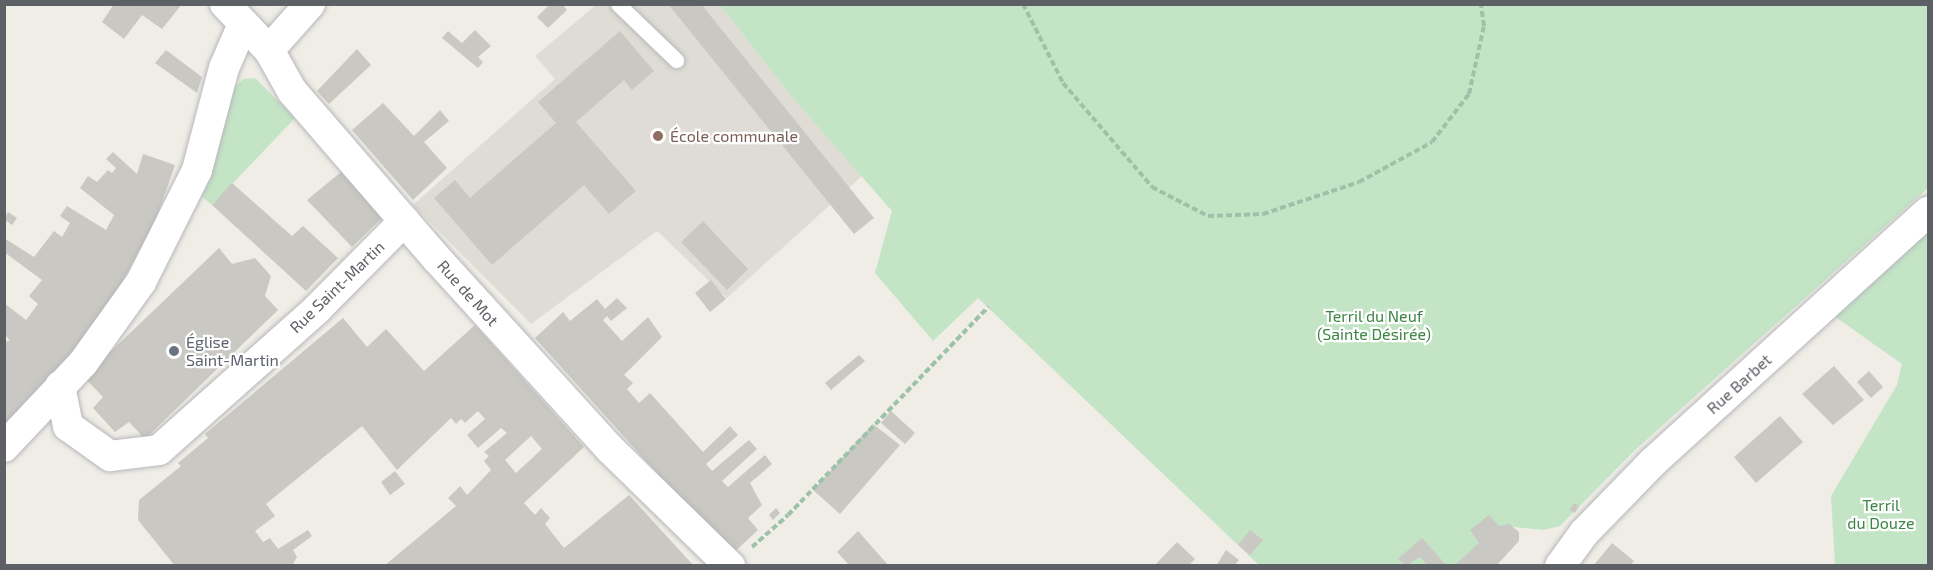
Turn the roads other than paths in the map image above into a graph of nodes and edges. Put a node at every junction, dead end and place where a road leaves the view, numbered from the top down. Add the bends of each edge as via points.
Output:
1 (310, 4) edge
2 (618, 4) edge
3 (234, 14) edge
4 (269, 50) junction
5 (676, 60) dead end
6 (1929, 212) edge
7 (404, 221) junction
8 (60, 386) junction
9 (4, 447) edge
10 (738, 558) edge
11 (1560, 566) edge

1 - 4 street
2 - 5 lane
3 - 4 street, Rue de Mot
3 - 8 street via 197,170 141,282 83,363
4 - 7 street, Rue de Mot via 292,91
6 - 11 street, Rue Barbet via 1653,462 1584,533
7 - 8 street, Rue Saint-Martin via 317,309 159,450 110,456 68,426
7 - 10 street, Rue de Mot via 610,449
8 - 9 street

